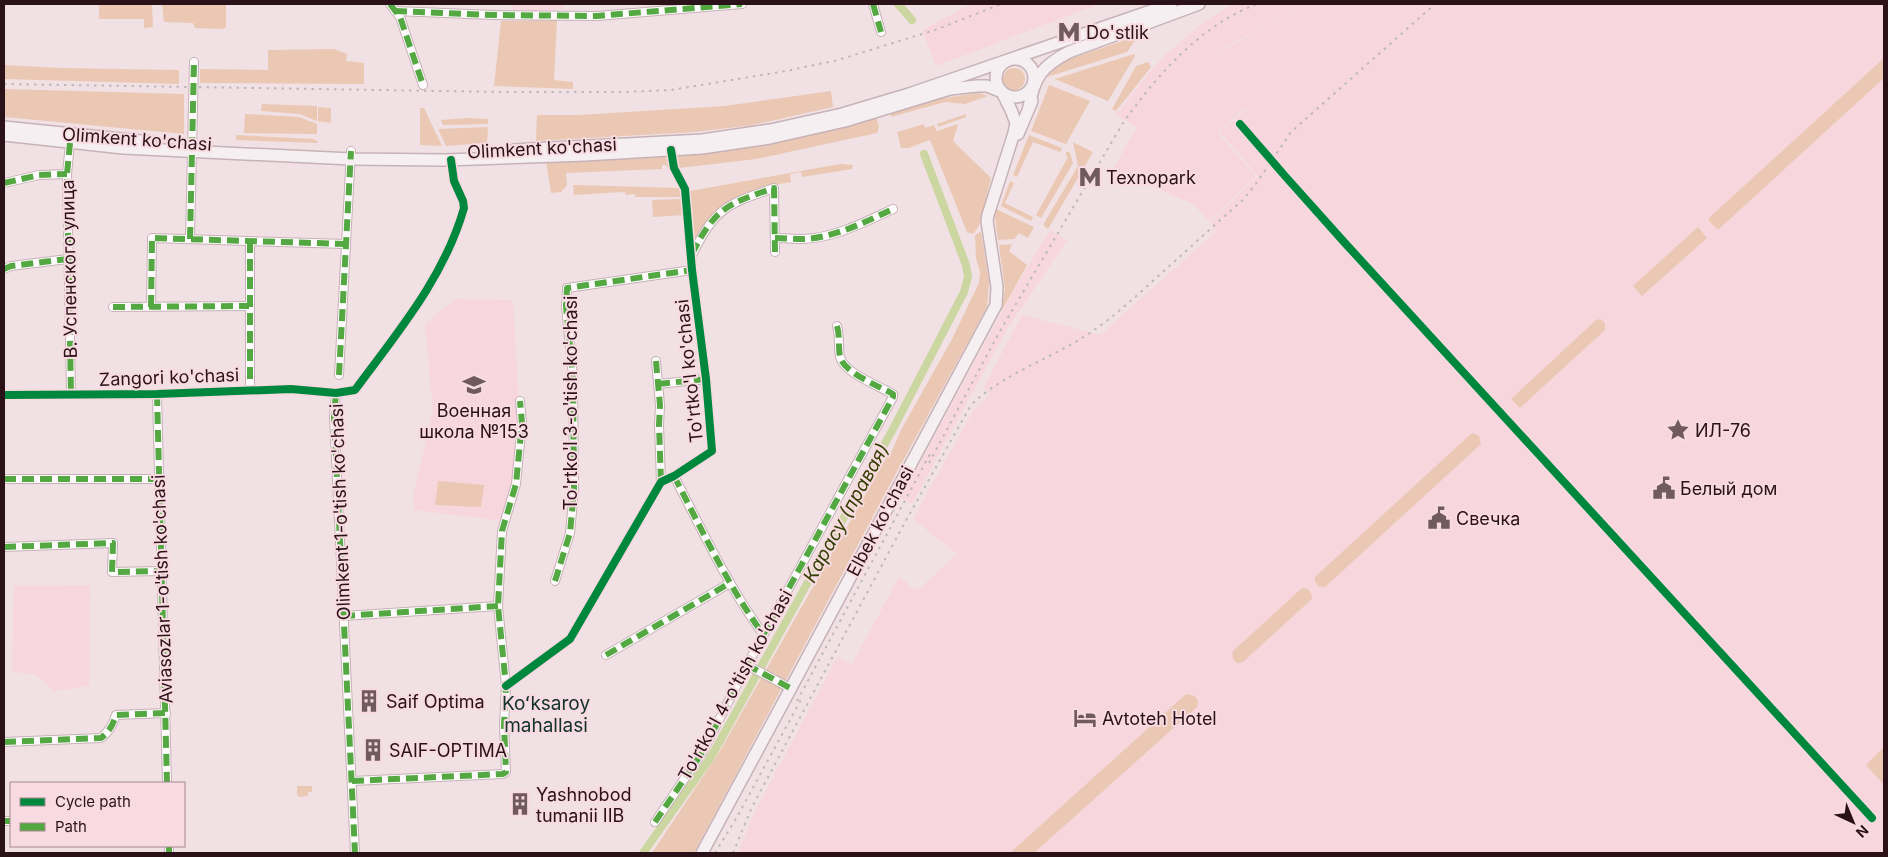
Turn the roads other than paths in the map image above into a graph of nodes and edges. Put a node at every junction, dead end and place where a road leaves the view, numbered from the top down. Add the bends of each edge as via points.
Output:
1 (390, 4) edge
2 (742, 4) edge
3 (874, 4) edge
4 (1171, 4) edge
5 (1199, 4) edge
6 (395, 11) junction
7 (881, 32) dead end
8 (1057, 58) junction
9 (1009, 60) junction
10 (194, 62) dead end
11 (423, 85) dead end
12 (1033, 86) junction
13 (1002, 92) junction
14 (1029, 107) junction
15 (1240, 124) dead end
16 (4, 127) edge
17 (4, 135) edge
18 (70, 144) junction
19 (191, 148) junction
20 (671, 150) junction
21 (351, 155) junction
22 (451, 160) junction
23 (67, 174) junction
24 (1001, 175) junction
25 (4, 183) edge
26 (893, 209) dead end
27 (190, 238) junction
28 (775, 238) junction
29 (250, 241) junction
30 (346, 244) junction
31 (776, 252) dead end
32 (691, 256) junction
33 (68, 259) junction
34 (4, 269) edge
35 (692, 270) junction
36 (249, 306) junction
37 (113, 307) dead end
38 (151, 307) junction
39 (837, 326) dead end
40 (656, 361) dead end
41 (339, 375) dead end
42 (706, 379) junction
43 (658, 384) junction
44 (250, 390) junction
45 (336, 393) junction
46 (71, 394) junction
47 (156, 394) junction
48 (4, 395) edge
49 (520, 401) dead end
50 (674, 476) junction
51 (4, 479) edge
52 (159, 479) junction
53 (661, 482) junction
54 (4, 547) edge
55 (162, 571) junction
56 (555, 581) dead end
57 (730, 583) junction
58 (498, 606) junction
59 (343, 616) junction
60 (763, 634) junction
61 (606, 655) dead end
62 (747, 665) junction
63 (506, 686) junction
64 (792, 689) junction
65 (166, 713) junction
66 (4, 742) edge
67 (352, 781) junction
68 (168, 782) edge
69 (1872, 818) dead end
70 (655, 822) dead end
71 (355, 853) edge
72 (702, 853) edge

1 - 6 street
2 - 6 street via 597,16
3 - 7 street
4 - 9 main road
5 - 8 main road, Elbek ko'chasi
6 - 11 street via 400,17
8 - 12 main road, Elbek ko'chasi via 1042,71
8 - 14 main road, Elbek ko'chasi via 1042,78
9 - 12 main road via 1023,60 1030,66
9 - 13 main road via 1000,66 996,74 996,82
9 - 21 main road, Olimkent ko'chasi via 842,114 731,137 444,154
10 - 19 street
12 - 13 main road via 1019,97 1010,97
12 - 14 main road, Elbek ko'chasi
13 - 20 main road, Olimkent ko'chasi via 987,86 961,87 808,130 732,144
13 - 24 main road, Elbek ko'chasi via 1016,126
14 - 24 main road, Elbek ko'chasi
15 - 69 street via 1344,242
16 - 19 main road, Olimkent ko'chasi
17 - 18 main road, Olimkent ko'chasi
18 - 19 main road, Olimkent ko'chasi
18 - 23 street, В. Успенского улица
19 - 21 main road, Olimkent ko'chasi
19 - 27 street
20 - 22 main road, Olimkent ko'chasi
20 - 32 street, To'rtko'l ko'chasi via 674,168 685,189
21 - 22 main road, Olimkent ko'chasi
21 - 30 street
22 - 45 street, Olimkent 1-o'tish ko'chasi via 454,182 464,208 448,254 407,320 355,390
23 - 25 street via 39,175
23 - 33 street, В. Успенского улица
24 - 64 main road, Elbek ko'chasi via 987,222 996,305
26 - 28 street via 832,234 804,239
27 - 29 street
27 - 38 street via 152,238
28 - 31 street
28 - 32 street via 774,188 725,208 704,231
29 - 30 street
29 - 36 street
30 - 41 street
32 - 35 street, To'rtko'l ko'chasi
33 - 34 street
33 - 46 street, В. Успенского улица
35 - 42 street, To'rtko'l ko'chasi
35 - 56 street, To'rtko'l 3-o'tish ko'chasi via 568,288 566,306 573,377 574,490 570,533
36 - 38 street
36 - 44 street
37 - 38 street
39 - 60 street, To'rtko'l 4-o'tish ko'chasi via 843,363 893,397
40 - 43 street
42 - 43 street
42 - 50 street, To'rtko'l ko'chasi via 712,451
43 - 53 street
44 - 45 street, Zangori ko'chasi
44 - 47 street, Zangori ko'chasi
45 - 59 street, Olimkent 1-o'tish ko'chasi via 334,416
46 - 47 street, Zangori ko'chasi
46 - 48 street, Zangori ko'chasi
47 - 52 street, Aviasozlar 1-o'tish ko'chasi
49 - 58 street via 522,423 517,475 502,531
50 - 53 street, To'rtko'l ko'chasi
50 - 57 street
51 - 52 street
52 - 55 street, Aviasozlar 1-o'tish ko'chasi
53 - 63 street via 570,639
54 - 55 street via 113,543 112,572
55 - 65 street, Aviasozlar 1-o'tish ko'chasi
57 - 60 street
57 - 61 street
58 - 59 street
58 - 63 street
59 - 67 street, Olimkent 1-o'tish ko'chasi
60 - 62 street, To'rtko'l 4-o'tish ko'chasi
62 - 64 street
62 - 70 street, To'rtko'l 4-o'tish ko'chasi via 702,753
63 - 67 street via 504,774
64 - 72 main road, Elbek ko'chasi
65 - 66 street via 116,715 108,733 101,738
65 - 68 street, Aviasozlar 1-o'tish ko'chasi
67 - 71 street, Olimkent 1-o'tish ko'chasi

